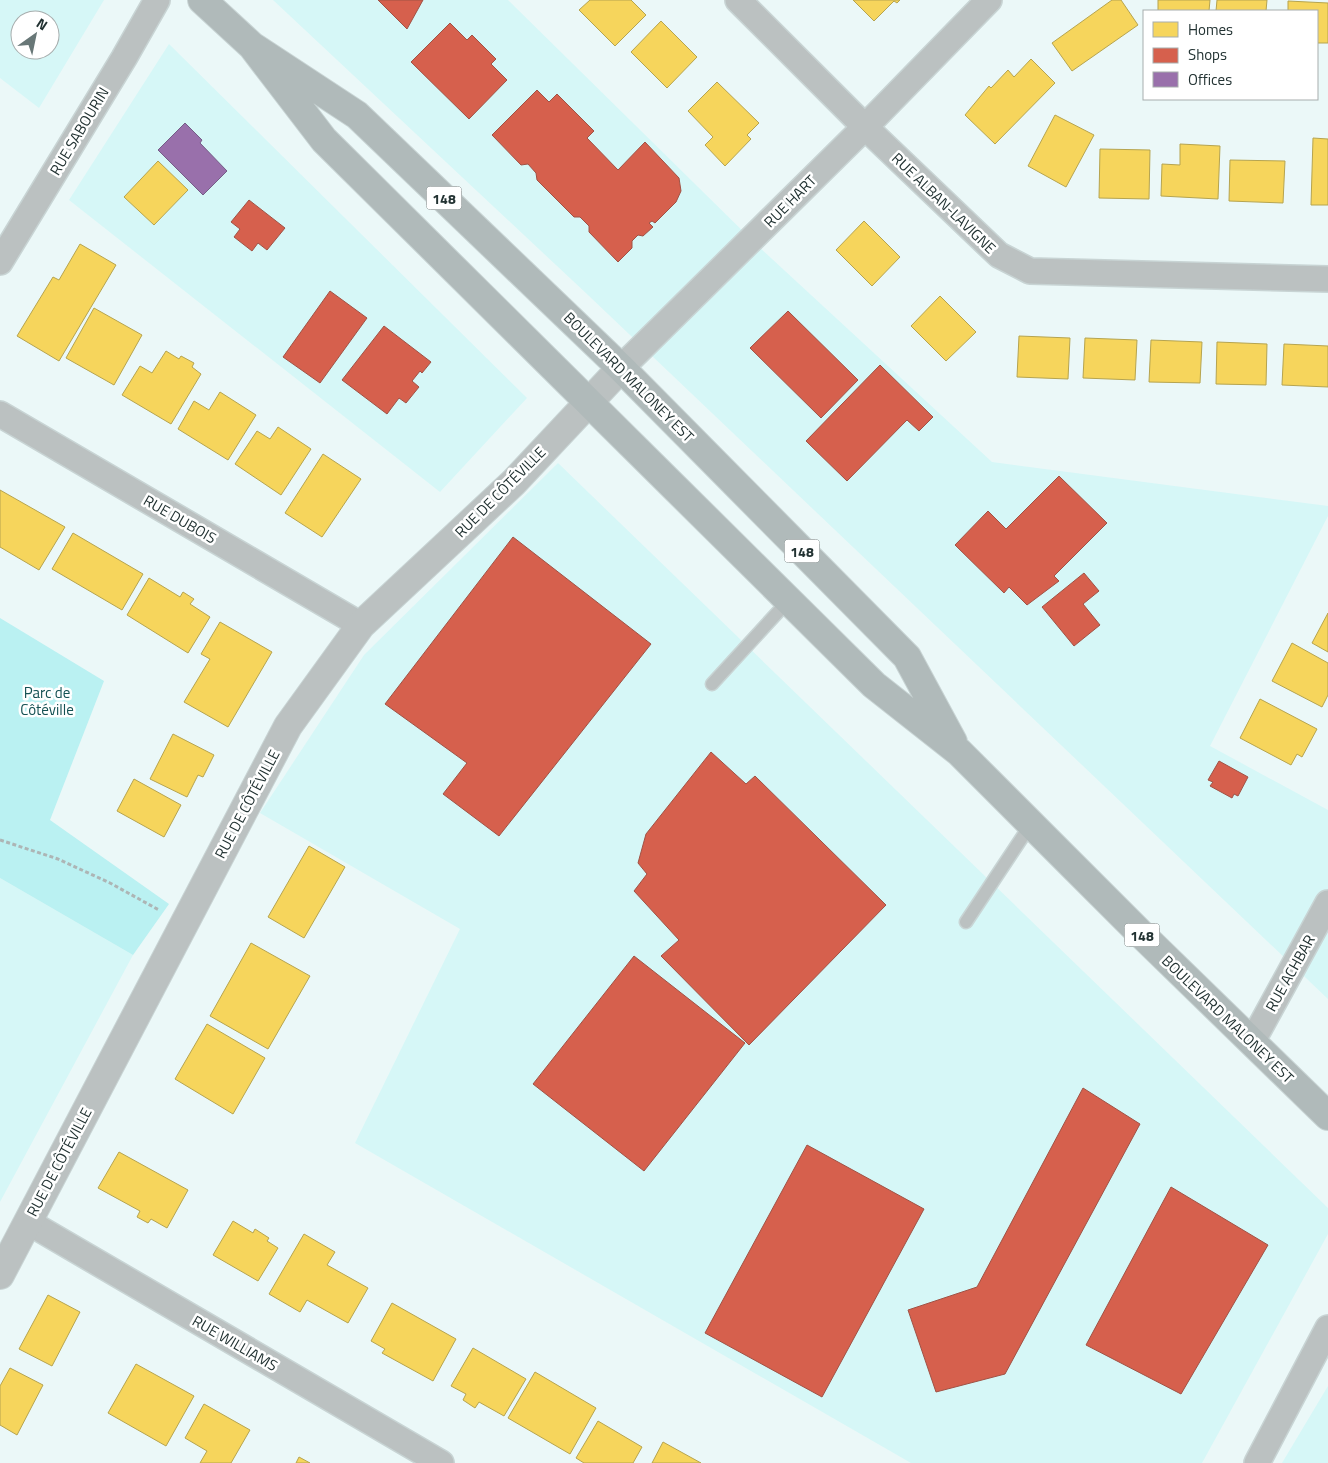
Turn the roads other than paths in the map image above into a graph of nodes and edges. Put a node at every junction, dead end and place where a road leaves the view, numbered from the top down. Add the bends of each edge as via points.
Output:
1 (156, 0) edge
2 (202, 0) edge
3 (738, 0) edge
4 (988, 0) edge
5 (252, 46) junction
6 (865, 127) junction
7 (0, 262) edge
8 (1328, 279) edge
9 (621, 368) junction
10 (589, 401) junction
11 (0, 414) edge
12 (789, 600) junction
13 (361, 625) junction
14 (712, 684) dead end
15 (959, 752) junction
16 (1031, 824) junction
17 (1328, 903) edge
18 (966, 922) dead end
19 (1252, 1042) junction
20 (1328, 1116) edge
21 (28, 1222) junction
22 (0, 1275) edge
23 (1328, 1328) edge
24 (441, 1463) edge
25 (1257, 1463) edge

1 - 7 street, RUE SABOURIN
2 - 5 main road, BOULEVARD MALONEY EST / 148
3 - 6 street, RUE ALBAN-LAVIGNE
4 - 6 street, RUE HART
5 - 9 main road, BOULEVARD MALONEY EST / 148 via 357,115
5 - 10 main road, BOULEVARD MALONEY EST / 148 via 324,140
6 - 8 street, RUE ALBAN-LAVIGNE via 999,255 1030,271
6 - 9 street, RUE HART
9 - 10 street, RUE HART
9 - 15 main road, BOULEVARD MALONEY EST / 148 via 907,657
10 - 12 main road, BOULEVARD MALONEY EST / 148
10 - 13 street, RUE DE CÔTÉVILLE via 514,482
11 - 13 street, RUE DUBOIS
12 - 14 lane
12 - 15 main road, BOULEVARD MALONEY EST / 148 via 874,684
13 - 21 street, RUE DE CÔTÉVILLE via 288,726
15 - 16 main road, BOULEVARD MALONEY EST / 148
16 - 18 lane
16 - 19 main road, BOULEVARD MALONEY EST / 148
17 - 19 street, RUE ACHBAR
19 - 20 main road, BOULEVARD MALONEY EST / 148
21 - 22 street, RUE DE CÔTÉVILLE
21 - 24 street, RUE WILLIAMS
23 - 25 street

